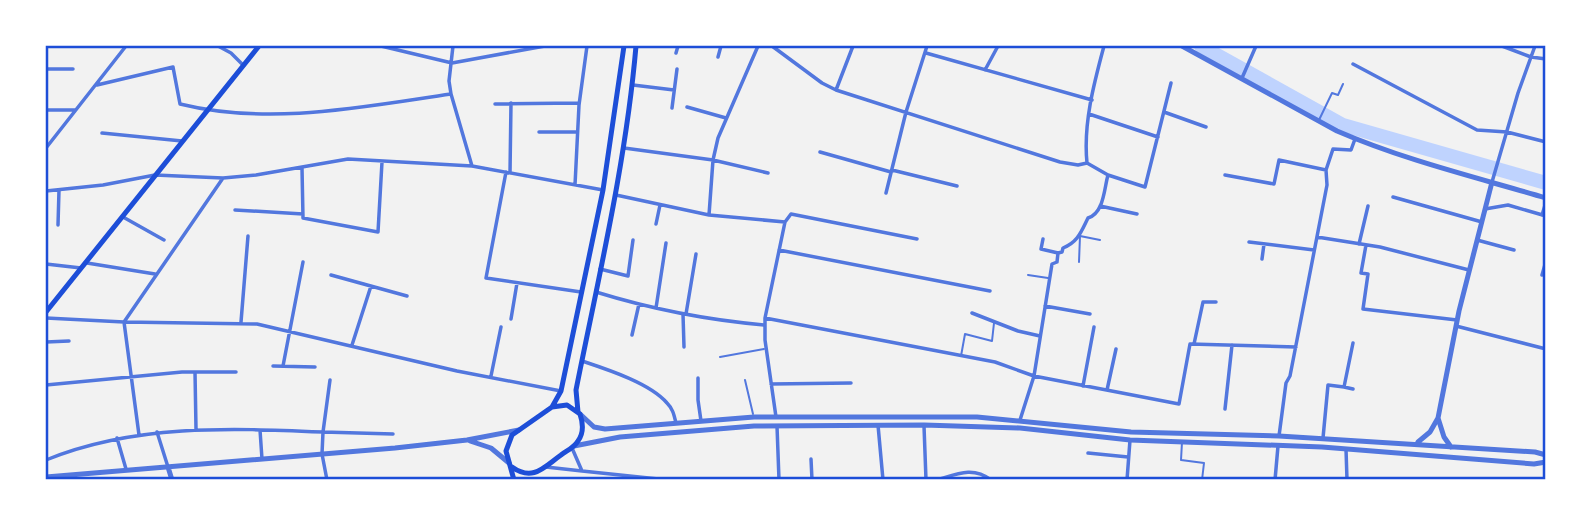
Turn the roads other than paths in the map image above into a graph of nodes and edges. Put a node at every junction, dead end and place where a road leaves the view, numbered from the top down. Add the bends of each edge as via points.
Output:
1 (126, 46) edge
2 (218, 46) edge
3 (259, 46) edge
4 (384, 46) edge
5 (453, 46) edge
6 (545, 46) edge
7 (587, 46) edge
8 (624, 46) edge
9 (630, 46) edge
10 (636, 46) edge
11 (678, 46) edge
12 (721, 46) edge
13 (758, 46) edge
14 (772, 46) edge
15 (853, 46) edge
16 (927, 46) edge
17 (998, 46) edge
18 (1104, 46) edge
19 (1182, 46) edge
20 (1256, 46) edge
21 (1502, 46) edge
22 (1535, 46) edge
23 (676, 53) dead end
24 (926, 53) junction
25 (718, 57) dead end
26 (1531, 57) junction
27 (1545, 59) edge
28 (452, 63) junction
29 (1353, 64) dead end
30 (243, 65) junction
31 (46, 69) edge
32 (74, 69) dead end
33 (677, 69) dead end
34 (985, 70) junction
35 (1242, 78) junction
36 (1171, 83) dead end
37 (97, 85) junction
38 (633, 85) junction
39 (1343, 85) dead end
40 (674, 90) junction
41 (836, 90) junction
42 (451, 94) junction
43 (1092, 100) junction
44 (511, 103) junction
45 (579, 103) junction
46 (495, 104) dead end
47 (687, 107) dead end
48 (672, 108) dead end
49 (46, 110) edge
50 (76, 110) junction
51 (207, 111) junction
52 (906, 112) junction
53 (1164, 112) junction
54 (1089, 114) junction
55 (726, 118) junction
56 (1318, 121) junction
57 (1206, 127) dead end
58 (539, 132) dead end
59 (577, 132) junction
60 (1507, 132) junction
61 (102, 133) dead end
62 (1158, 137) junction
63 (1355, 139) junction
64 (182, 141) junction
65 (1545, 142) edge
66 (46, 148) edge
67 (624, 148) junction
68 (820, 152) dead end
69 (713, 160) junction
70 (382, 161) junction
71 (1087, 163) junction
72 (472, 166) junction
73 (302, 168) junction
74 (1326, 170) junction
75 (892, 171) junction
76 (508, 173) junction
77 (768, 173) dead end
78 (155, 175) junction
79 (1108, 175) junction
80 (1225, 175) dead end
81 (223, 178) junction
82 (1492, 182) junction
83 (575, 185) junction
84 (957, 186) dead end
85 (59, 190) junction
86 (603, 190) junction
87 (46, 191) edge
88 (886, 192) dead end
89 (616, 195) junction
90 (1393, 197) dead end
91 (1545, 200) edge
92 (660, 205) junction
93 (1100, 206) junction
94 (1368, 206) dead end
95 (1485, 209) junction
96 (235, 210) dead end
97 (303, 214) junction
98 (1137, 214) dead end
99 (709, 215) junction
100 (1544, 215) edge
101 (122, 217) junction
102 (785, 222) junction
103 (1482, 222) junction
104 (656, 224) dead end
105 (58, 225) dead end
106 (248, 236) dead end
107 (1080, 236) junction
108 (1317, 237) junction
109 (917, 239) dead end
110 (1043, 239) dead end
111 (164, 240) dead end
112 (633, 240) dead end
113 (1100, 240) dead end
114 (1477, 240) junction
115 (1249, 242) dead end
116 (666, 243) dead end
117 (1264, 244) junction
118 (1359, 244) junction
119 (1366, 245) junction
120 (779, 250) junction
121 (1314, 250) junction
122 (1514, 250) dead end
123 (1058, 253) junction
124 (696, 254) dead end
125 (1262, 259) dead end
126 (1545, 261) edge
127 (303, 262) dead end
128 (1079, 262) dead end
129 (46, 264) edge
130 (83, 265) junction
131 (600, 269) junction
132 (1469, 270) junction
133 (157, 274) junction
134 (331, 275) dead end
135 (1028, 275) dead end
136 (1542, 275) dead end
137 (1050, 278) junction
138 (517, 283) junction
139 (370, 286) junction
140 (990, 291) dead end
141 (582, 292) junction
142 (596, 292) junction
143 (407, 296) dead end
144 (1216, 302) dead end
145 (639, 304) junction
146 (1045, 306) junction
147 (656, 308) junction
148 (46, 312) edge
149 (972, 313) dead end
150 (685, 314) junction
151 (1090, 314) dead end
152 (46, 318) edge
153 (765, 318) junction
154 (510, 319) dead end
155 (124, 322) junction
156 (241, 322) junction
157 (994, 322) junction
158 (1457, 323) junction
159 (765, 325) junction
160 (501, 327) dead end
161 (1094, 327) dead end
162 (289, 330) junction
163 (632, 335) dead end
164 (1040, 336) junction
165 (69, 341) dead end
166 (46, 342) edge
167 (1353, 343) dead end
168 (1194, 344) junction
169 (352, 345) junction
170 (1231, 345) junction
171 (684, 347) dead end
172 (1296, 347) junction
173 (766, 349) junction
174 (1116, 349) dead end
175 (1545, 349) edge
176 (961, 356) junction
177 (720, 357) dead end
178 (582, 361) junction
179 (273, 366) dead end
180 (283, 366) junction
181 (314, 368) dead end
182 (195, 372) junction
183 (236, 372) dead end
184 (130, 375) junction
185 (1034, 376) junction
186 (491, 377) junction
187 (698, 378) dead end
188 (330, 380) dead end
189 (745, 380) dead end
190 (851, 383) dead end
191 (771, 384) junction
192 (46, 385) edge
193 (1083, 386) junction
194 (1343, 387) junction
195 (1353, 389) dead end
196 (1107, 390) junction
197 (561, 391) junction
198 (552, 407) junction
199 (1225, 409) dead end
200 (579, 413) junction
201 (754, 417) junction
202 (776, 417) junction
203 (1438, 418) junction
204 (1020, 420) junction
205 (701, 421) junction
206 (676, 423) junction
207 (777, 425) junction
208 (878, 425) junction
209 (924, 425) junction
210 (1072, 426) junction
211 (1020, 428) junction
212 (196, 430) junction
213 (260, 430) junction
214 (519, 430) junction
215 (157, 432) junction
216 (323, 432) junction
217 (393, 434) dead end
218 (139, 435) junction
219 (1072, 435) junction
220 (1279, 436) junction
221 (117, 438) junction
222 (1323, 439) junction
223 (467, 440) junction
224 (1130, 440) junction
225 (1182, 442) junction
226 (1416, 443) junction
227 (1278, 444) junction
228 (573, 447) junction
229 (1451, 447) junction
230 (1346, 449) junction
231 (1088, 453) dead end
232 (322, 454) junction
233 (1545, 455) edge
234 (1128, 457) junction
235 (262, 459) junction
236 (811, 459) dead end
237 (46, 460) edge
238 (1545, 462) edge
239 (511, 466) junction
240 (168, 467) junction
241 (546, 468) junction
242 (127, 470) junction
243 (582, 471) junction
244 (46, 477) edge
245 (75, 477) edge
246 (636, 478) edge
247 (172, 480) edge
248 (327, 480) edge
249 (514, 480) edge
250 (540, 480) edge
251 (668, 480) edge
252 (779, 480) edge
253 (813, 480) edge
254 (883, 480) edge
255 (926, 480) edge
256 (937, 480) edge
257 (991, 480) edge
258 (1127, 480) edge
259 (1202, 480) edge
260 (1275, 480) edge
261 (1347, 480) edge

1 - 37 street
2 - 30 street
3 - 30 main road
4 - 28 street
5 - 28 street
6 - 28 street
7 - 45 street
8 - 86 main road
9 - 10 main road
10 - 38 main road
11 - 23 street
12 - 25 street
13 - 55 street
14 - 41 street
15 - 41 street
16 - 24 street
17 - 34 street
18 - 43 street
19 - 35 street
20 - 35 street
21 - 26 street
22 - 26 street
24 - 34 street
24 - 52 street
26 - 27 street
26 - 60 street
28 - 42 street
29 - 60 street via 1477,130
30 - 51 main road
31 - 32 street
33 - 40 street
34 - 43 street
35 - 56 street
36 - 53 street
37 - 50 street
37 - 51 street via 173,67 180,104
38 - 40 street
38 - 67 main road
39 - 56 lane via 1338,95 1332,93
40 - 48 street
41 - 52 street
42 - 51 street via 307,113
42 - 72 street
43 - 54 street
44 - 45 street
44 - 46 street
44 - 76 street
45 - 59 street
47 - 55 street
49 - 50 street
50 - 66 street
51 - 64 main road
52 - 71 street via 1060,162
52 - 75 street
53 - 57 street
53 - 62 street
54 - 62 street
54 - 71 street
55 - 69 street
56 - 63 street
58 - 59 street
59 - 83 street
60 - 65 street
60 - 82 street
61 - 64 street
62 - 79 street via 1145,187
63 - 74 street via 1351,150 1333,149
63 - 82 street
64 - 78 main road
67 - 69 street
67 - 89 main road
68 - 75 street
69 - 77 street
69 - 99 street
70 - 72 street
70 - 73 street via 348,159
70 - 97 street via 379,232 303,218
71 - 79 street
72 - 76 street
73 - 81 street
73 - 97 street
74 - 80 street via 1279,160 1274,184
74 - 108 street
75 - 84 street
75 - 88 street
76 - 83 street
76 - 138 street via 486,278
78 - 81 street
78 - 85 street
78 - 101 main road
79 - 93 street
81 - 133 street
82 - 91 street
82 - 95 street
83 - 86 street
85 - 87 street
85 - 105 street
86 - 141 main road
89 - 92 street
89 - 131 main road
90 - 103 street
91 - 100 street
92 - 99 street
92 - 104 street
93 - 98 street
93 - 107 street
94 - 118 street
95 - 100 street via 1508,205
95 - 103 street
96 - 97 street
99 - 102 street
101 - 111 street
101 - 130 main road
102 - 109 street via 791,214
102 - 120 street
103 - 114 street
106 - 156 street
107 - 113 lane
107 - 123 street
107 - 128 lane
108 - 118 street
108 - 121 street
110 - 123 street via 1041,249
112 - 131 street via 628,276
114 - 122 street
114 - 132 street
115 - 117 street
116 - 147 street
117 - 121 street
117 - 125 street
118 - 119 street
119 - 132 street
119 - 158 street via 1361,274 1368,274 1363,309
120 - 140 street
120 - 153 street
121 - 172 street
123 - 137 street
124 - 150 street
126 - 136 street
127 - 162 street
129 - 130 street
130 - 133 street
130 - 148 main road
131 - 142 main road
132 - 158 street
133 - 155 street
134 - 139 street
135 - 137 lane
137 - 146 street
138 - 141 street
138 - 154 street
139 - 143 street
139 - 169 street
141 - 197 main road
142 - 145 street
142 - 178 main road
144 - 168 street via 1203,302
145 - 147 street
145 - 163 street
146 - 151 street
146 - 164 street
147 - 150 street
149 - 157 street
150 - 159 street
150 - 171 street
152 - 155 street
153 - 159 street
153 - 176 street
155 - 156 street
155 - 184 street
156 - 162 street
157 - 164 street
157 - 176 lane via 992,341 965,334
158 - 175 street
158 - 203 street
159 - 173 street
160 - 186 street
161 - 193 street
162 - 169 street
162 - 180 street
164 - 185 street
165 - 166 street
167 - 194 street
168 - 170 street
168 - 196 street via 1190,344 1179,404
169 - 186 street
170 - 172 street
170 - 199 street
172 - 220 street
173 - 177 lane
173 - 191 street
174 - 196 street
176 - 185 street
178 - 200 main road via 576,390
178 - 206 street via 631,380 666,401
179 - 180 street
180 - 181 street
182 - 183 street
182 - 184 street
182 - 212 street
184 - 192 street
184 - 218 street
185 - 193 street
185 - 204 street
186 - 197 street
187 - 205 street
188 - 216 street
189 - 201 lane
190 - 191 street
191 - 202 street
193 - 196 street
194 - 195 street
194 - 222 street via 1328,385
197 - 198 main road
198 - 200 main road via 565,405
198 - 214 main road
200 - 206 street via 594,427 605,429
200 - 228 main road via 580,437
201 - 202 street
201 - 205 street
202 - 204 street
203 - 226 street
203 - 229 street
204 - 210 street
204 - 211 street
205 - 206 street
207 - 208 street
207 - 228 street via 620,437
207 - 252 street
208 - 209 street
208 - 254 street
209 - 211 street
209 - 255 street
210 - 219 street
210 - 220 street
211 - 219 street
212 - 213 street
212 - 215 street
213 - 216 street
213 - 235 street
214 - 223 street
214 - 239 main road via 507,445
215 - 218 street
215 - 240 street
216 - 217 street
216 - 232 street
218 - 221 street
219 - 224 street
220 - 222 street
221 - 237 street
221 - 242 street
222 - 226 street
223 - 232 street
223 - 239 street via 491,448
224 - 225 street
224 - 234 street
225 - 227 street
225 - 259 lane via 1181,460 1205,463
226 - 229 street
227 - 230 street
227 - 260 street
228 - 241 main road
228 - 243 street
229 - 233 street
230 - 238 street
230 - 261 street
231 - 234 street
232 - 235 street
232 - 248 street
234 - 258 street
235 - 240 street
236 - 253 street
239 - 241 main road via 527,474
239 - 249 main road
240 - 242 street
240 - 247 street
241 - 243 street
241 - 250 main road
242 - 245 street
243 - 246 street
244 - 245 street
246 - 251 street
256 - 257 street via 968,471

